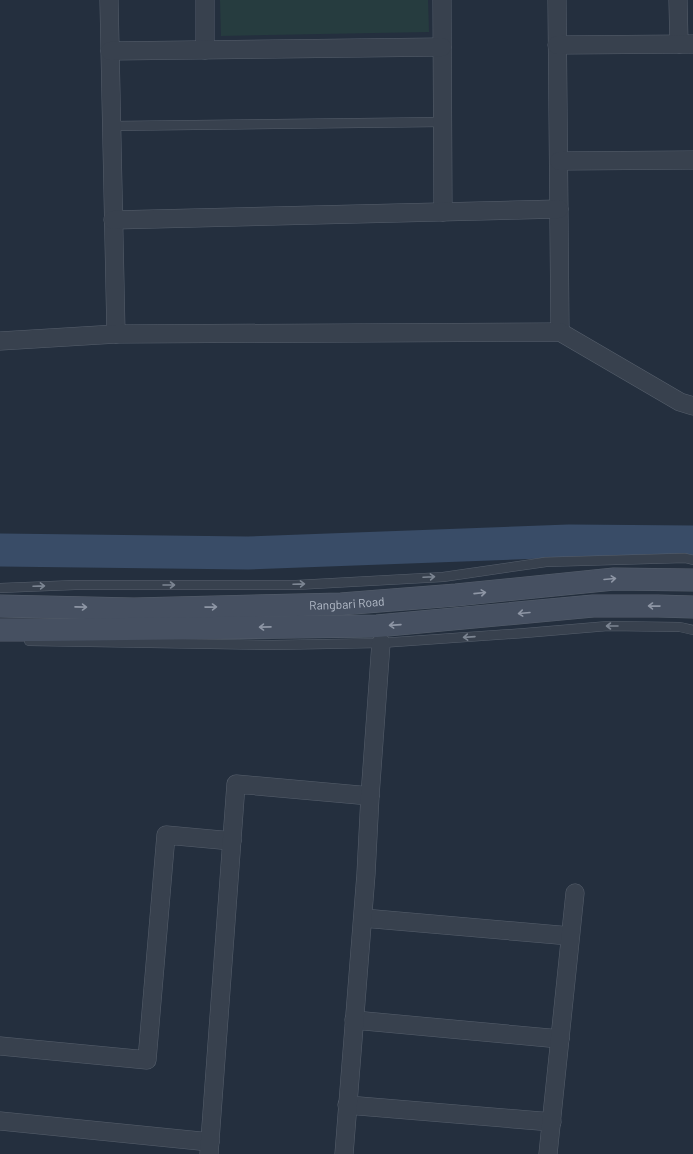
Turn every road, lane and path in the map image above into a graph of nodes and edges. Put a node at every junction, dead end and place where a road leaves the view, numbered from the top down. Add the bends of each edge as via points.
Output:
1 (109, 0) edge
2 (205, 0) edge
3 (442, 0) edge
4 (557, 0) edge
5 (678, 0) edge
6 (686, 44) edge
7 (558, 45) junction
8 (442, 47) junction
9 (206, 50) junction
10 (110, 51) junction
11 (443, 122) junction
12 (112, 126) junction
13 (693, 160) edge
14 (559, 161) junction
15 (559, 209) junction
16 (443, 212) junction
17 (113, 220) junction
18 (560, 332) junction
19 (116, 334) junction
20 (0, 341) edge
21 (693, 406) edge
22 (693, 560) edge
23 (693, 580) edge
24 (0, 588) edge
25 (0, 606) edge
26 (693, 607) edge
27 (0, 630) edge
28 (693, 630) edge
29 (23, 641) dead end
30 (381, 643) junction
31 (370, 796) junction
32 (232, 841) junction
33 (575, 893) dead end
34 (363, 918) junction
35 (570, 936) junction
36 (354, 1020) junction
37 (560, 1039) junction
38 (0, 1046) edge
39 (348, 1105) junction
40 (0, 1121) edge
41 (552, 1122) junction
42 (210, 1148) edge
43 (344, 1154) edge
44 (548, 1154) edge

1 - 10 street
2 - 9 street
3 - 8 street
4 - 7 street
5 - 6 street
6 - 7 street
7 - 14 street
8 - 9 street
8 - 11 street
9 - 10 street
10 - 12 street
11 - 12 lane
11 - 16 street
12 - 17 street
13 - 14 street
14 - 15 street
15 - 16 street
15 - 18 street
16 - 17 street
17 - 19 street
18 - 19 street
18 - 21 street via 680,402
19 - 20 street
24 -> 22 lane via 75,585 296,585 443,577 546,562 678,558
25 -> 23 street, Rangbari Road via 134,608 342,604 614,579
26 -> 27 street, Rangbari Road via 593,606 377,626
28 -> 30 lane via 680,627 608,626
29 - 30 lane via 273,645
30 - 31 street
31 - 32 street via 236,784
31 - 34 street
32 - 38 street via 166,835 147,1060
32 - 42 street
33 - 35 street
34 - 35 street
34 - 36 street
35 - 37 street
36 - 37 street
36 - 39 street
37 - 41 street
39 - 41 street
39 - 43 street
40 - 42 street
41 - 44 street

